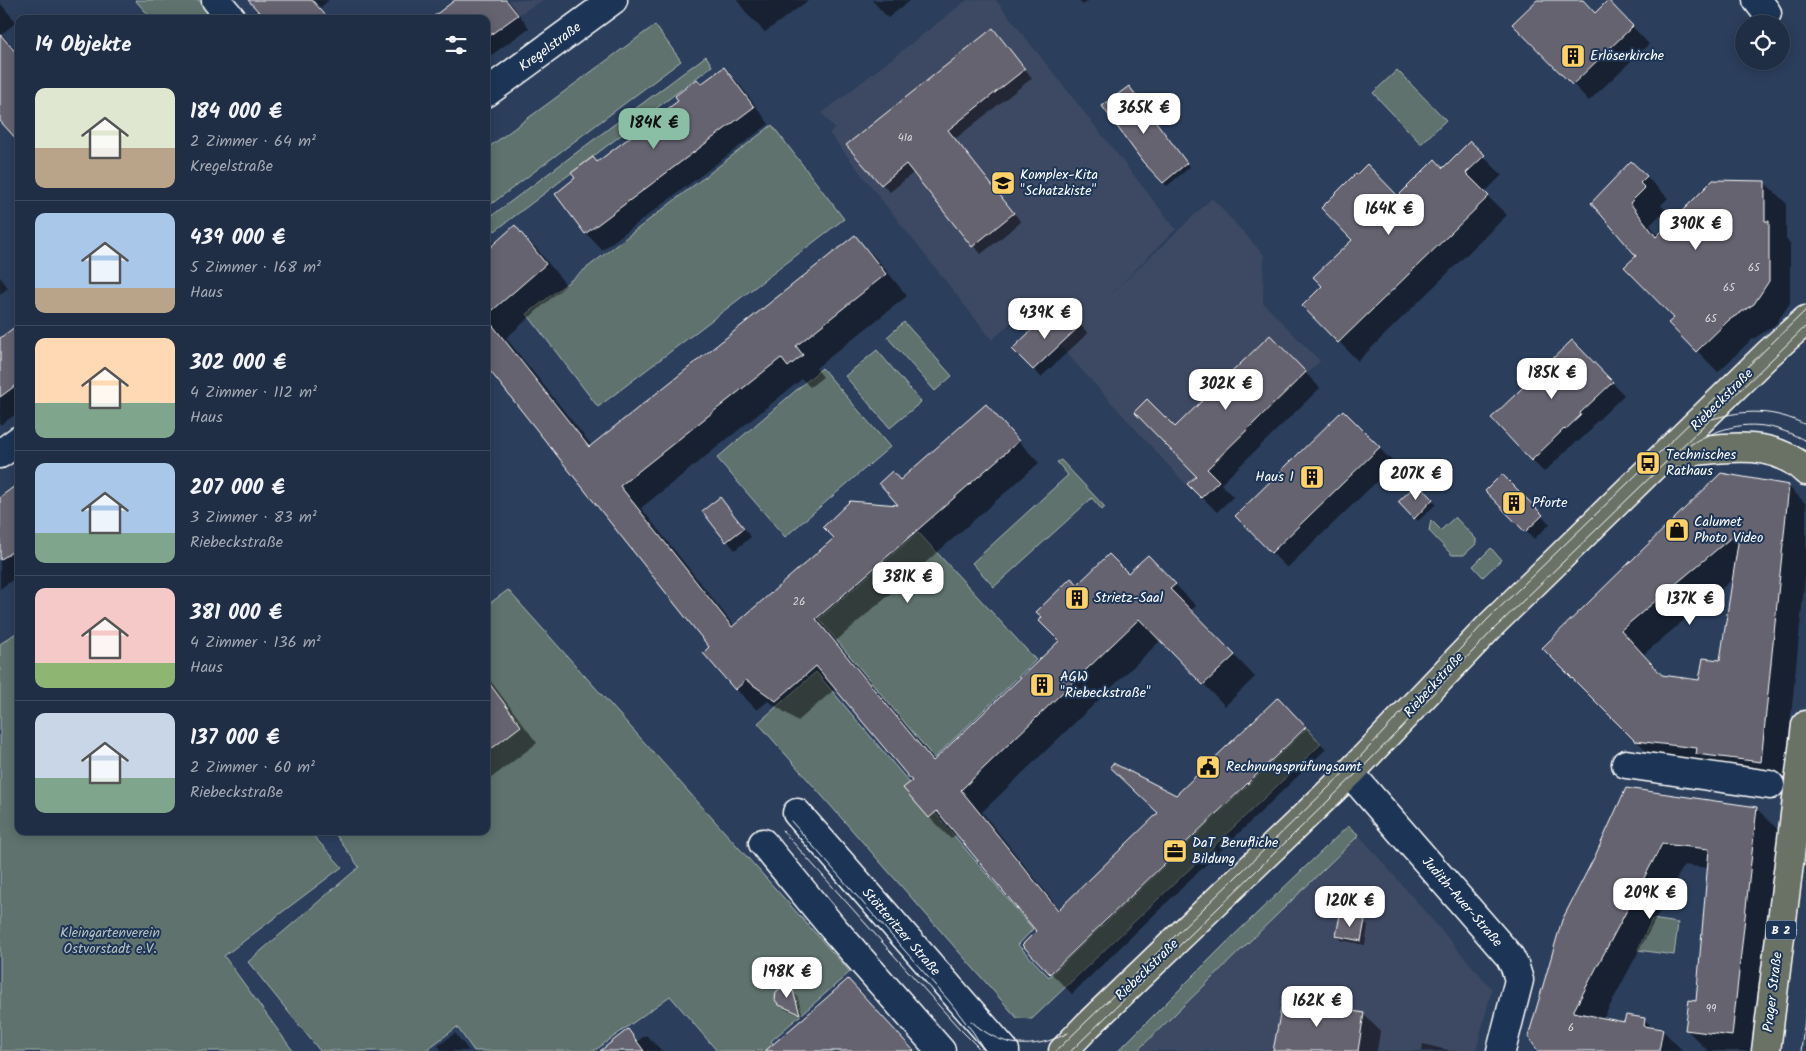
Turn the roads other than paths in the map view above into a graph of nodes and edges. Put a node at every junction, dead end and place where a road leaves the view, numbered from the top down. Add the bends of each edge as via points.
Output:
1 (216, 0) edge
2 (613, 0) edge
3 (229, 15) edge
4 (490, 90) edge
5 (1806, 320) edge
6 (15, 443) edge
7 (0, 454) edge
8 (1666, 454) junction
9 (1806, 471) edge
10 (1806, 725) edge
11 (1626, 764) dead end
12 (1350, 773) junction
13 (1770, 785) dead end
14 (797, 813) dead end
15 (763, 843) dead end
16 (941, 1051) edge
17 (1005, 1051) edge
18 (1063, 1051) edge
19 (1501, 1051) edge
20 (1766, 1051) edge

1 - 3 street
2 - 4 street, Kregelstraße
5 - 8 main road, Riebeckstraße
6 - 7 street
8 - 9 main road via 1740,446 1778,452 1798,462
8 - 12 main road, Riebeckstraße via 1492,624
10 - 20 main road, Prager Straße / B 2
11 - 13 street
12 - 18 main road, Riebeckstraße
12 - 19 street, Judith-Auer-Straße via 1510,957 1519,980
14 - 17 street, Stötteritzer Straße
15 - 16 street

